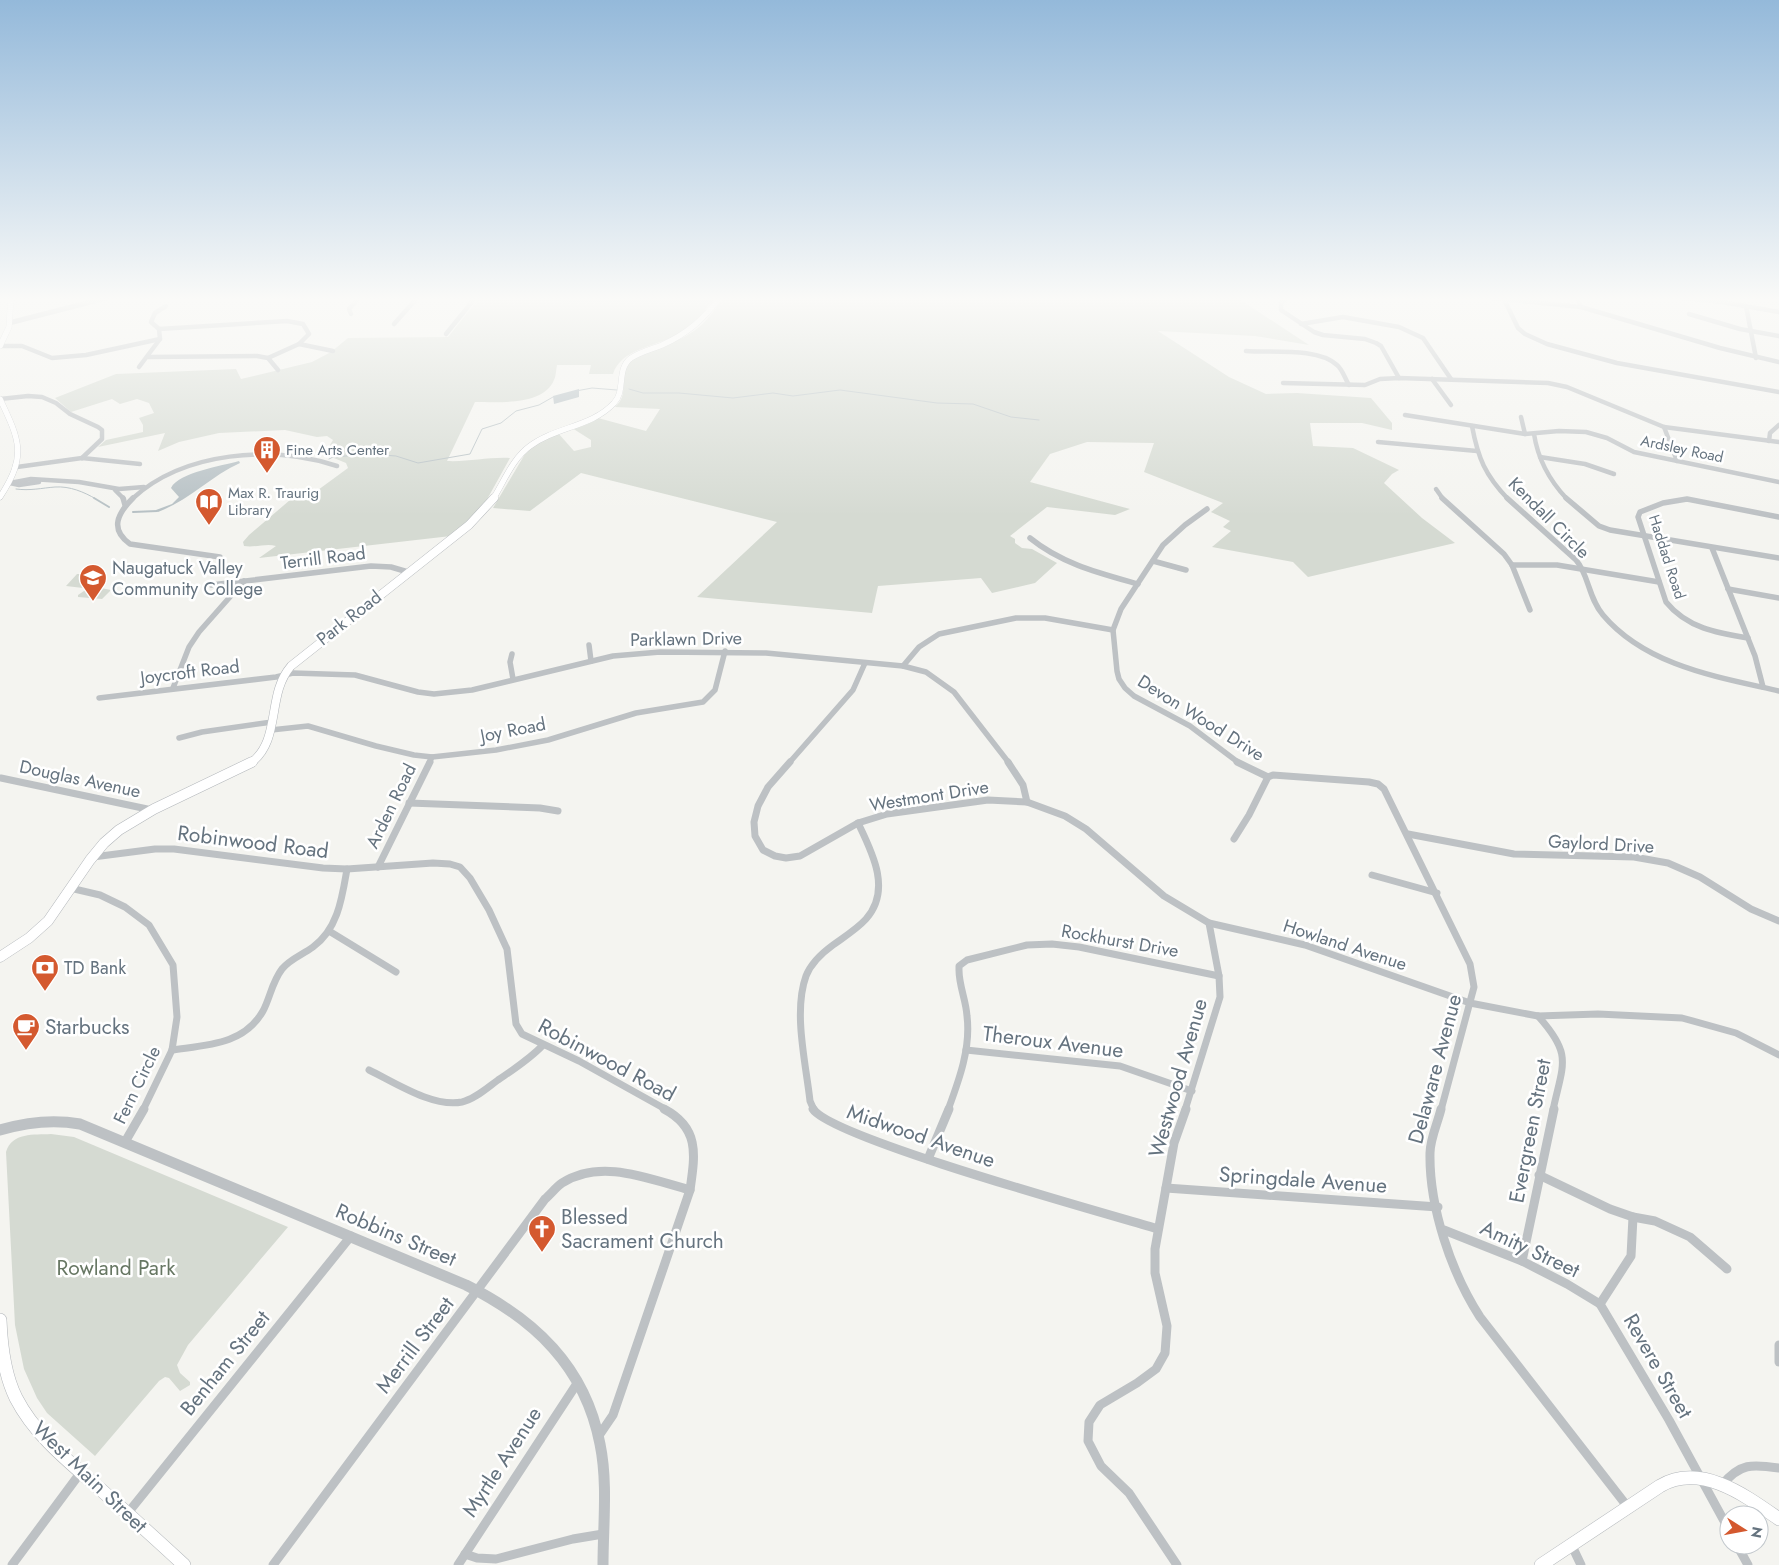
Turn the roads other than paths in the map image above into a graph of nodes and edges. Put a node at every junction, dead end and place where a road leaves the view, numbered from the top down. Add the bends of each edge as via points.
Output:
1 (623, 370) edge
2 (1340, 370) edge
3 (1395, 370) edge
4 (1445, 370) edge
5 (1656, 370) edge
6 (1399, 378) junction
7 (1432, 379) junction
8 (1451, 379) junction
9 (1283, 383) dead end
10 (1349, 385) junction
11 (1779, 392) edge
12 (0, 399) edge
13 (1451, 404) dead end
14 (1405, 415) dead end
15 (1521, 417) dead end
16 (1779, 425) edge
17 (1472, 426) junction
18 (1664, 427) junction
19 (1525, 434) junction
20 (1534, 434) junction
21 (1769, 441) junction
22 (1378, 442) dead end
23 (1779, 442) edge
24 (1477, 451) junction
25 (1540, 457) junction
26 (82, 458) junction
27 (1677, 461) junction
28 (140, 464) dead end
29 (337, 466) dead end
30 (17, 467) junction
31 (1614, 474) dead end
32 (1779, 482) edge
33 (10, 483) junction
34 (150, 485) junction
35 (1436, 488) dead end
36 (115, 490) junction
37 (0, 497) edge
38 (125, 505) junction
39 (1207, 509) dead end
40 (1779, 517) edge
41 (1644, 537) junction
42 (1030, 538) dead end
43 (1712, 548) junction
44 (220, 557) dead end
45 (1779, 558) edge
46 (1153, 561) junction
47 (1512, 565) junction
48 (1582, 569) junction
49 (1186, 570) dead end
50 (408, 572) junction
51 (244, 581) junction
52 (1659, 582) junction
53 (1138, 584) junction
54 (211, 585) dead end
55 (1728, 590) junction
56 (1779, 598) edge
57 (1530, 610) dead end
58 (1113, 630) junction
59 (1748, 638) junction
60 (589, 645) dead end
61 (725, 651) junction
62 (512, 654) dead end
63 (591, 661) junction
64 (865, 663) junction
65 (903, 666) junction
66 (284, 675) junction
67 (513, 679) junction
68 (1763, 687) junction
69 (173, 688) junction
70 (1779, 690) edge
71 (100, 698) dead end
72 (272, 726) junction
73 (179, 738) dead end
74 (432, 757) junction
75 (1268, 777) junction
76 (1, 778) dead end
77 (1026, 802) junction
78 (409, 803) junction
79 (153, 810) junction
80 (558, 811) dead end
81 (858, 823) junction
82 (1408, 834) junction
83 (1234, 839) dead end
84 (91, 857) junction
85 (378, 867) junction
86 (347, 869) junction
87 (1372, 875) dead end
88 (70, 888) junction
89 (1437, 893) junction
90 (1779, 922) edge
91 (1209, 924) junction
92 (329, 931) junction
93 (0, 957) edge
94 (396, 972) dead end
95 (1219, 976) junction
96 (1470, 1003) junction
97 (1538, 1016) junction
98 (543, 1045) junction
99 (172, 1050) junction
100 (966, 1050) junction
101 (1779, 1055) edge
102 (369, 1070) dead end
103 (1192, 1091) junction
104 (0, 1130) edge
105 (125, 1142) junction
106 (928, 1159) junction
107 (1539, 1175) junction
108 (1166, 1188) junction
109 (690, 1190) junction
110 (1438, 1207) junction
111 (1633, 1217) junction
112 (1158, 1229) junction
113 (1444, 1230) junction
114 (351, 1236) junction
115 (1522, 1261) junction
116 (1727, 1269) dead end
117 (478, 1290) junction
118 (1600, 1304) junction
119 (0, 1329) edge
120 (1779, 1345) edge
121 (1779, 1362) edge
122 (579, 1381) junction
123 (598, 1437) junction
124 (1779, 1468) edge
125 (81, 1472) junction
126 (1701, 1479) junction
127 (1722, 1485) junction
128 (1627, 1506) junction
129 (1719, 1512) edge
130 (127, 1514) junction
131 (1779, 1519) edge
132 (603, 1534) junction
133 (1572, 1546) junction
134 (465, 1554) junction
135 (601, 1563) edge
136 (12, 1565) edge
137 (184, 1565) edge
138 (273, 1565) edge
139 (458, 1565) edge
140 (1177, 1565) edge
141 (1541, 1565) edge
142 (1581, 1565) edge

1 - 50 main road, Park Road via 622,392 608,410 545,436 526,449 482,513
2 - 10 street
3 - 6 street
4 - 8 street
5 - 11 street
6 - 7 street
6 - 10 street
7 - 8 street
7 - 13 street
8 - 18 street via 1559,385
9 - 10 street
12 - 26 street via 43,397 96,425 102,430 102,439
12 - 30 main road via 18,439
14 - 17 street, Ardsley Road
15 - 19 street
16 - 21 street via 1770,433
17 - 19 street, Ardsley Road
17 - 24 street, Kendall Circle
18 - 21 street
18 - 27 street
19 - 20 street, Ardsley Road
20 - 25 street
20 - 27 street, Ardsley Road via 1586,432 1607,438 1634,452
21 - 23 street
22 - 24 street
24 - 48 street, Kendall Circle via 1485,472 1497,486
25 - 31 street via 1585,464
25 - 41 street via 1549,480 1599,526
26 - 28 street
26 - 30 street
27 - 32 street, Ardsley Road
29 - 34 street via 322,461 238,456 191,466
30 - 33 main road
33 - 36 street via 79,482
33 - 37 main road
34 - 36 street
34 - 38 street
35 - 47 street via 1439,496
36 - 38 street
38 - 44 street via 116,527 119,536 130,544
39 - 46 street, Devon Wood Drive via 1173,535
40 - 41 street, Haddad Road via 1700,500 1680,499 1640,512 1638,517
41 - 43 street
41 - 52 street, Haddad Road
42 - 53 street via 1042,549 1067,562
43 - 45 street
43 - 55 street
46 - 49 street
46 - 53 street, Devon Wood Drive
47 - 48 street via 1557,565
47 - 57 street
48 - 52 street
48 - 68 street, Kendall Circle via 1589,593 1599,610 1636,644 1701,672
50 - 51 street, Terrill Road via 371,566
50 - 66 main road, Park Road via 307,650
51 - 54 street, Terrill Road
51 - 69 street via 194,639
52 - 59 street, Haddad Road via 1666,602 1680,617 1697,626
53 - 58 street, Devon Wood Drive via 1121,609
55 - 56 street
55 - 59 street
58 - 65 street via 1045,618 1016,618 939,634 919,648
58 - 75 street, Devon Wood Drive via 1116,671 1125,688 1190,726 1239,763
59 - 68 street
60 - 63 street
61 - 63 street, Parklawn Drive via 636,653
61 - 64 street, Parklawn Drive
61 - 74 street, Joy Road via 715,690 703,702 636,713 524,745
62 - 67 street
63 - 67 street, Parklawn Drive
64 - 65 street, Parklawn Drive
64 - 81 street, Westmont Drive via 854,690 768,787 754,822 755,836 763,850 786,858 800,856
65 - 77 street, Parklawn Drive via 926,672 954,692 1017,773
66 - 67 street, Parklawn Drive via 355,675 434,694 472,690
66 - 69 street, Joycroft Road
66 - 72 main road, Park Road via 277,692
68 - 70 street, Kendall Circle
69 - 71 street, Joycroft Road
72 - 73 street via 202,732
72 - 74 street, Joy Road via 314,727 414,756
72 - 79 main road, Park Road via 267,748 253,762
74 - 78 street, Arden Road
75 - 82 street, Delaware Avenue via 1378,784 1384,789
75 - 83 street
76 - 79 street, Douglas Avenue
77 - 81 street, Westmont Drive via 988,800 962,803 887,814
77 - 91 street, Westmont Drive via 1065,816 1086,829 1164,896
78 - 80 street
78 - 85 street, Arden Road
79 - 84 main road, Park Road via 115,834
81 - 106 street, Midwood Avenue via 880,877 879,893 867,918 818,957 806,974 801,990 810,1101 814,1111 825,1120
82 - 89 street, Delaware Avenue
82 - 90 street, Gaylord Drive via 1514,854 1634,858 1668,863 1700,877 1751,909
84 - 86 street, Robinwood Road via 174,849 305,867
84 - 88 main road, Park Road
85 - 86 street, Robinwood Road
85 - 98 street, Robinwood Road via 433,863 460,867 489,910 507,950 516,1024 522,1034
86 - 92 street via 336,919
87 - 89 street
88 - 93 main road, Park Road via 42,926
88 - 99 street, Fern Circle via 100,895 125,907 149,925 173,965 177,1017
89 - 96 street, Delaware Avenue via 1470,964 1474,987
91 - 95 street, Westwood Avenue
91 - 96 street, Howland Avenue via 1305,945
92 - 94 street
92 - 99 street via 279,972 264,1010 255,1024 241,1036 226,1042
95 - 100 street, Rockhurst Drive via 1079,946 1052,944 1027,945 967,960 959,966 957,975 964,994 968,1025
95 - 103 street, Westwood Avenue via 1220,997
96 - 97 street, Howland Avenue
96 - 110 street, Delaware Avenue via 1430,1151
97 - 101 street, Howland Avenue via 1598,1014 1682,1018 1736,1033
97 - 107 street, Evergreen Street via 1564,1050
98 - 102 street via 527,1060 461,1102 431,1099
98 - 109 street, Robinwood Road via 579,1061 676,1115 689,1130 693,1144
99 - 105 street, Fern Circle via 153,1093
100 - 103 street, Theroux Avenue via 1120,1066
100 - 106 street via 953,1096
103 - 108 street, Westwood Avenue via 1174,1143
104 - 105 street, Robbins Street via 37,1122 67,1122
105 - 114 street, Robbins Street
106 - 112 street, Midwood Avenue
107 - 111 street
107 - 115 street, Evergreen Street
108 - 110 street, Springdale Avenue
108 - 112 street, Westwood Avenue
109 - 117 street, Merrill Street via 628,1173 600,1170 580,1173 562,1183 545,1199
109 - 123 street, Robinwood Road via 613,1415
110 - 113 street, Delaware Avenue
111 - 116 street via 1655,1221 1690,1237
111 - 118 street, Revere Street via 1631,1256
112 - 140 street, Westwood Avenue via 1155,1273 1167,1326 1165,1353 1156,1369 1100,1405 1089,1422 1088,1441 1101,1466 1128,1494
113 - 115 street, Amity Street
113 - 128 street, Delaware Avenue via 1464,1292 1480,1318
114 - 117 street, Robbins Street
114 - 130 street, Benham Street
115 - 118 street, Amity Street
117 - 122 street, Robbins Street via 528,1323
117 - 138 street, Merrill Street
118 - 126 street, Revere Street
119 - 125 main road, West Main Street via 12,1390 22,1409 43,1438
120 - 121 street
122 - 123 street, Robbins Street
122 - 134 street, Myrtle Avenue
123 - 132 street, Robbins Street via 602,1464
124 - 127 street via 1748,1465 1736,1470
125 - 130 main road, West Main Street
125 - 136 street
126 - 127 main road
126 - 128 main road via 1669,1481
126 - 129 street, Revere Street
127 - 131 main road
128 - 133 main road
130 - 137 main road, West Main Street
132 - 134 street via 496,1559
132 - 135 street, Robbins Street
133 - 141 main road
133 - 142 street
134 - 139 street, Myrtle Avenue

